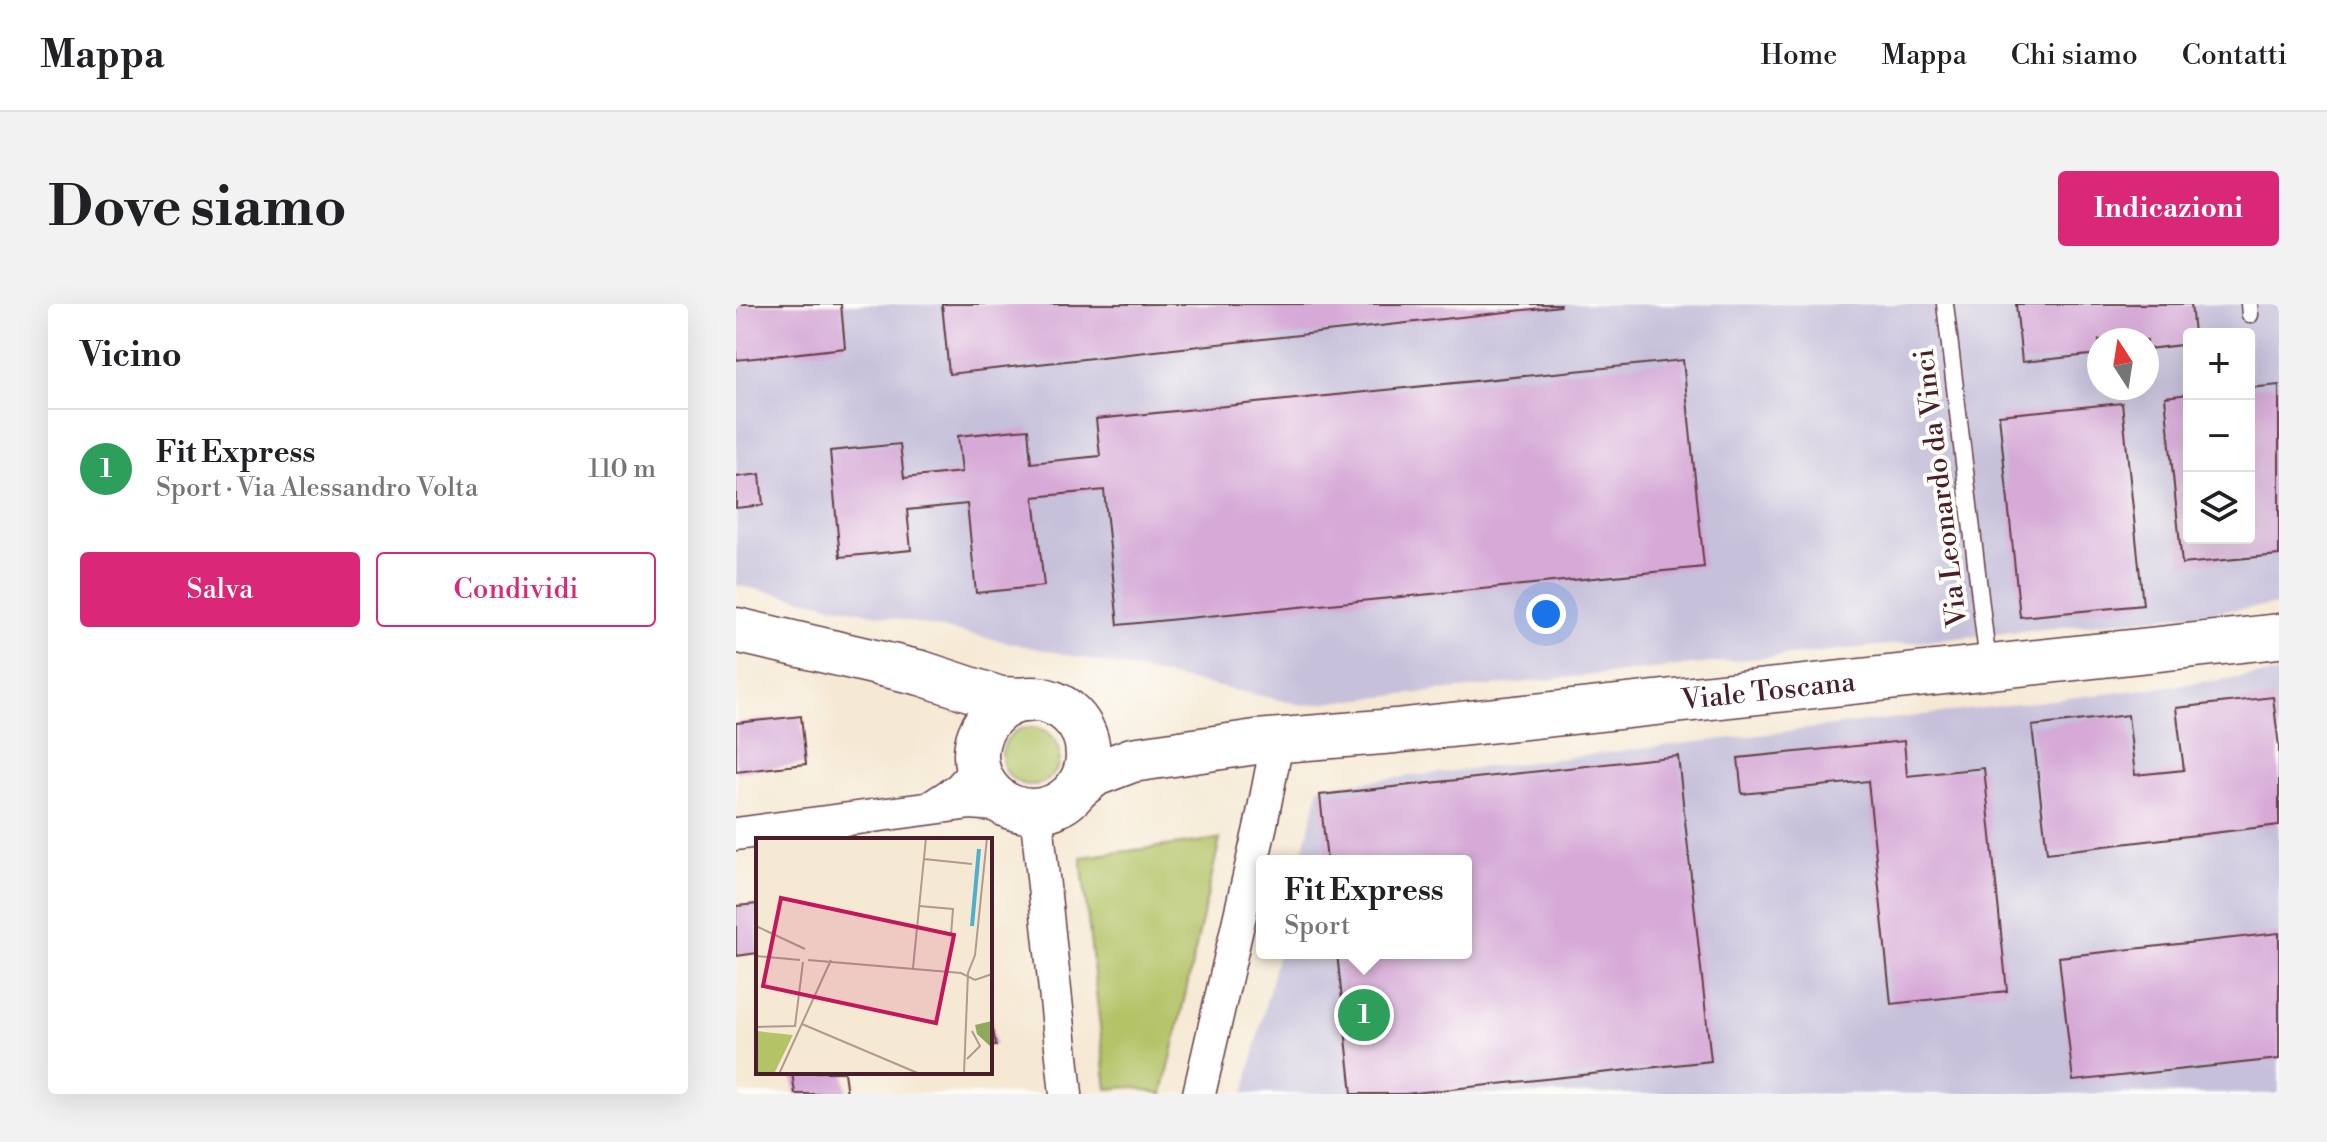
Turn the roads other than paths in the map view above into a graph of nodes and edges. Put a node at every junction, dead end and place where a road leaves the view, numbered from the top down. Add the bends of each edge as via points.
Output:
1 (1945, 304) edge
2 (736, 630) edge
3 (2279, 636) edge
4 (1988, 666) junction
5 (939, 679) junction
6 (1027, 700) junction
7 (1072, 717) junction
8 (1264, 742) junction
9 (977, 761) junction
10 (1076, 789) junction
11 (1022, 808) junction
12 (926, 809) junction
13 (736, 834) edge
14 (1066, 1094) edge
15 (1199, 1094) edge

1 - 4 lane, Via Leonardo da Vinci
2 - 5 street
3 - 4 street, Viale Toscana
4 - 8 street, Viale Toscana
5 - 6 street via 1000,699
5 - 9 street via 968,721
6 - 7 street via 1050,702
6 - 9 street via 993,715 980,734
7 - 8 street, Viale Toscana via 1112,735 1213,735
7 - 10 street via 1088,753
8 - 10 street, Viale Toscana via 1121,762
8 - 15 street via 1274,758
9 - 11 street via 991,794
9 - 12 street via 951,795
10 - 11 street via 1056,805
11 - 12 street via 971,803
11 - 14 street
12 - 13 street

